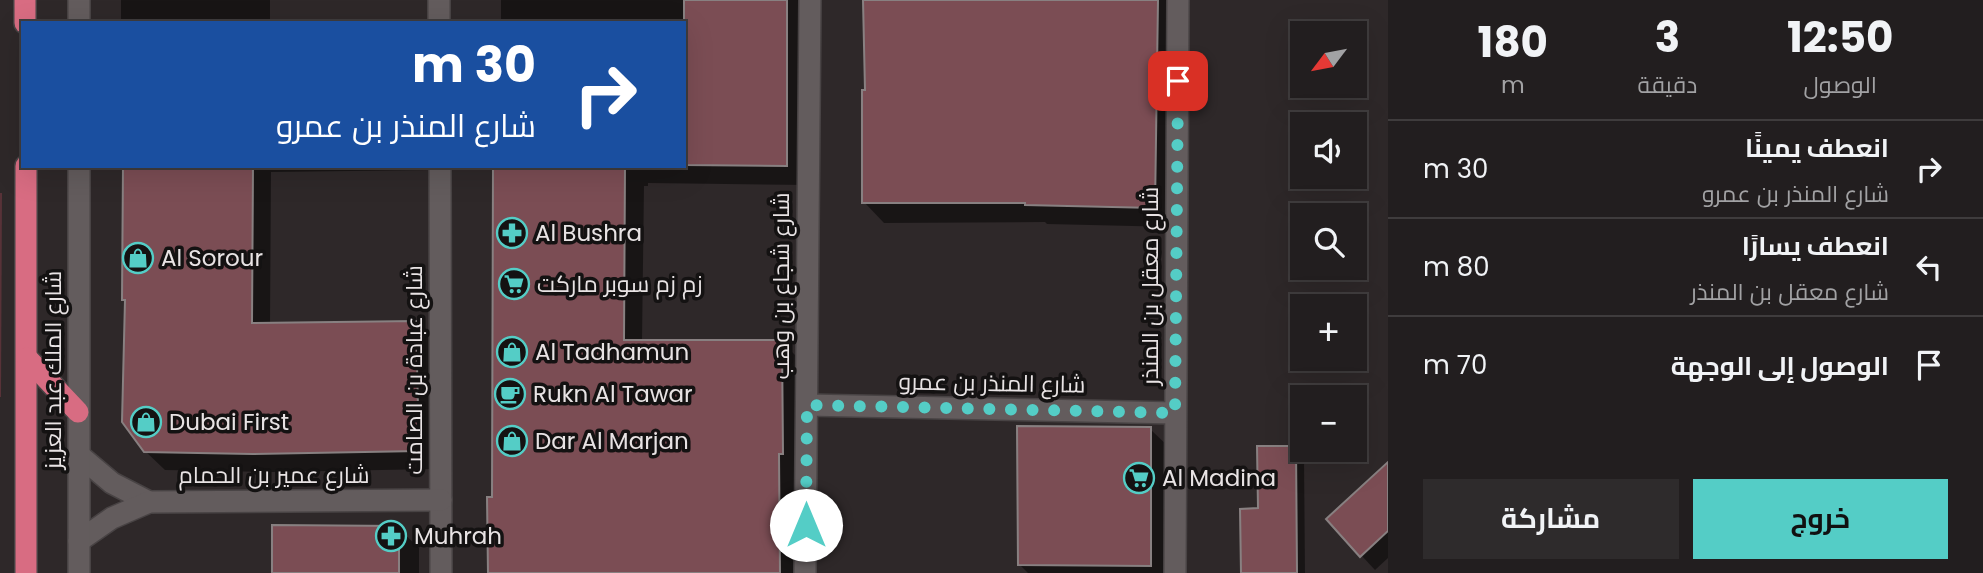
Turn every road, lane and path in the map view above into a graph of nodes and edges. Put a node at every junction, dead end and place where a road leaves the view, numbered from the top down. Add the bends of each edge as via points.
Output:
1 (25, 0) edge
2 (79, 0) edge
3 (439, 0) edge
4 (810, 0) edge
5 (1178, 0) edge
6 (25, 21) edge
7 (79, 21) edge
8 (439, 21) edge
9 (26, 168) edge
10 (79, 168) edge
11 (440, 168) edge
12 (27, 358) junction
13 (807, 405) junction
14 (78, 412) junction
15 (1175, 413) junction
16 (80, 456) junction
17 (441, 500) junction
18 (149, 502) junction
19 (79, 541) junction
20 (26, 573) edge
21 (79, 573) edge
22 (441, 573) edge
23 (806, 573) edge
24 (1175, 573) edge

1 - 6 highway
2 - 7 street
3 - 8 street
4 - 13 street, شارع شجاع بن وهب
5 - 15 street, شارع معقل بن المنذر
9 - 12 highway, شارع الملك عبد العزيز
10 - 14 street, شارع الملك عبد العزيز
11 - 17 street, شارع عبادة بن الصامت
12 - 14 highway
12 - 20 highway, شارع الملك عبد العزيز
13 - 15 street, شارع المنذر بن عمرو
13 - 23 street, شارع شجاع بن وهب
14 - 16 street, شارع الملك عبد العزيز
15 - 24 street, شارع معقل بن المنذر
16 - 18 street, شارع عمير بن الحمام via 112,483
16 - 19 street, شارع الملك عبد العزيز
17 - 18 street, شارع عمير بن الحمام
17 - 22 street, شارع عبادة بن الصامت
18 - 19 street, شارع عمير بن الحمام via 112,518
19 - 21 street, شارع الملك عبد العزيز

